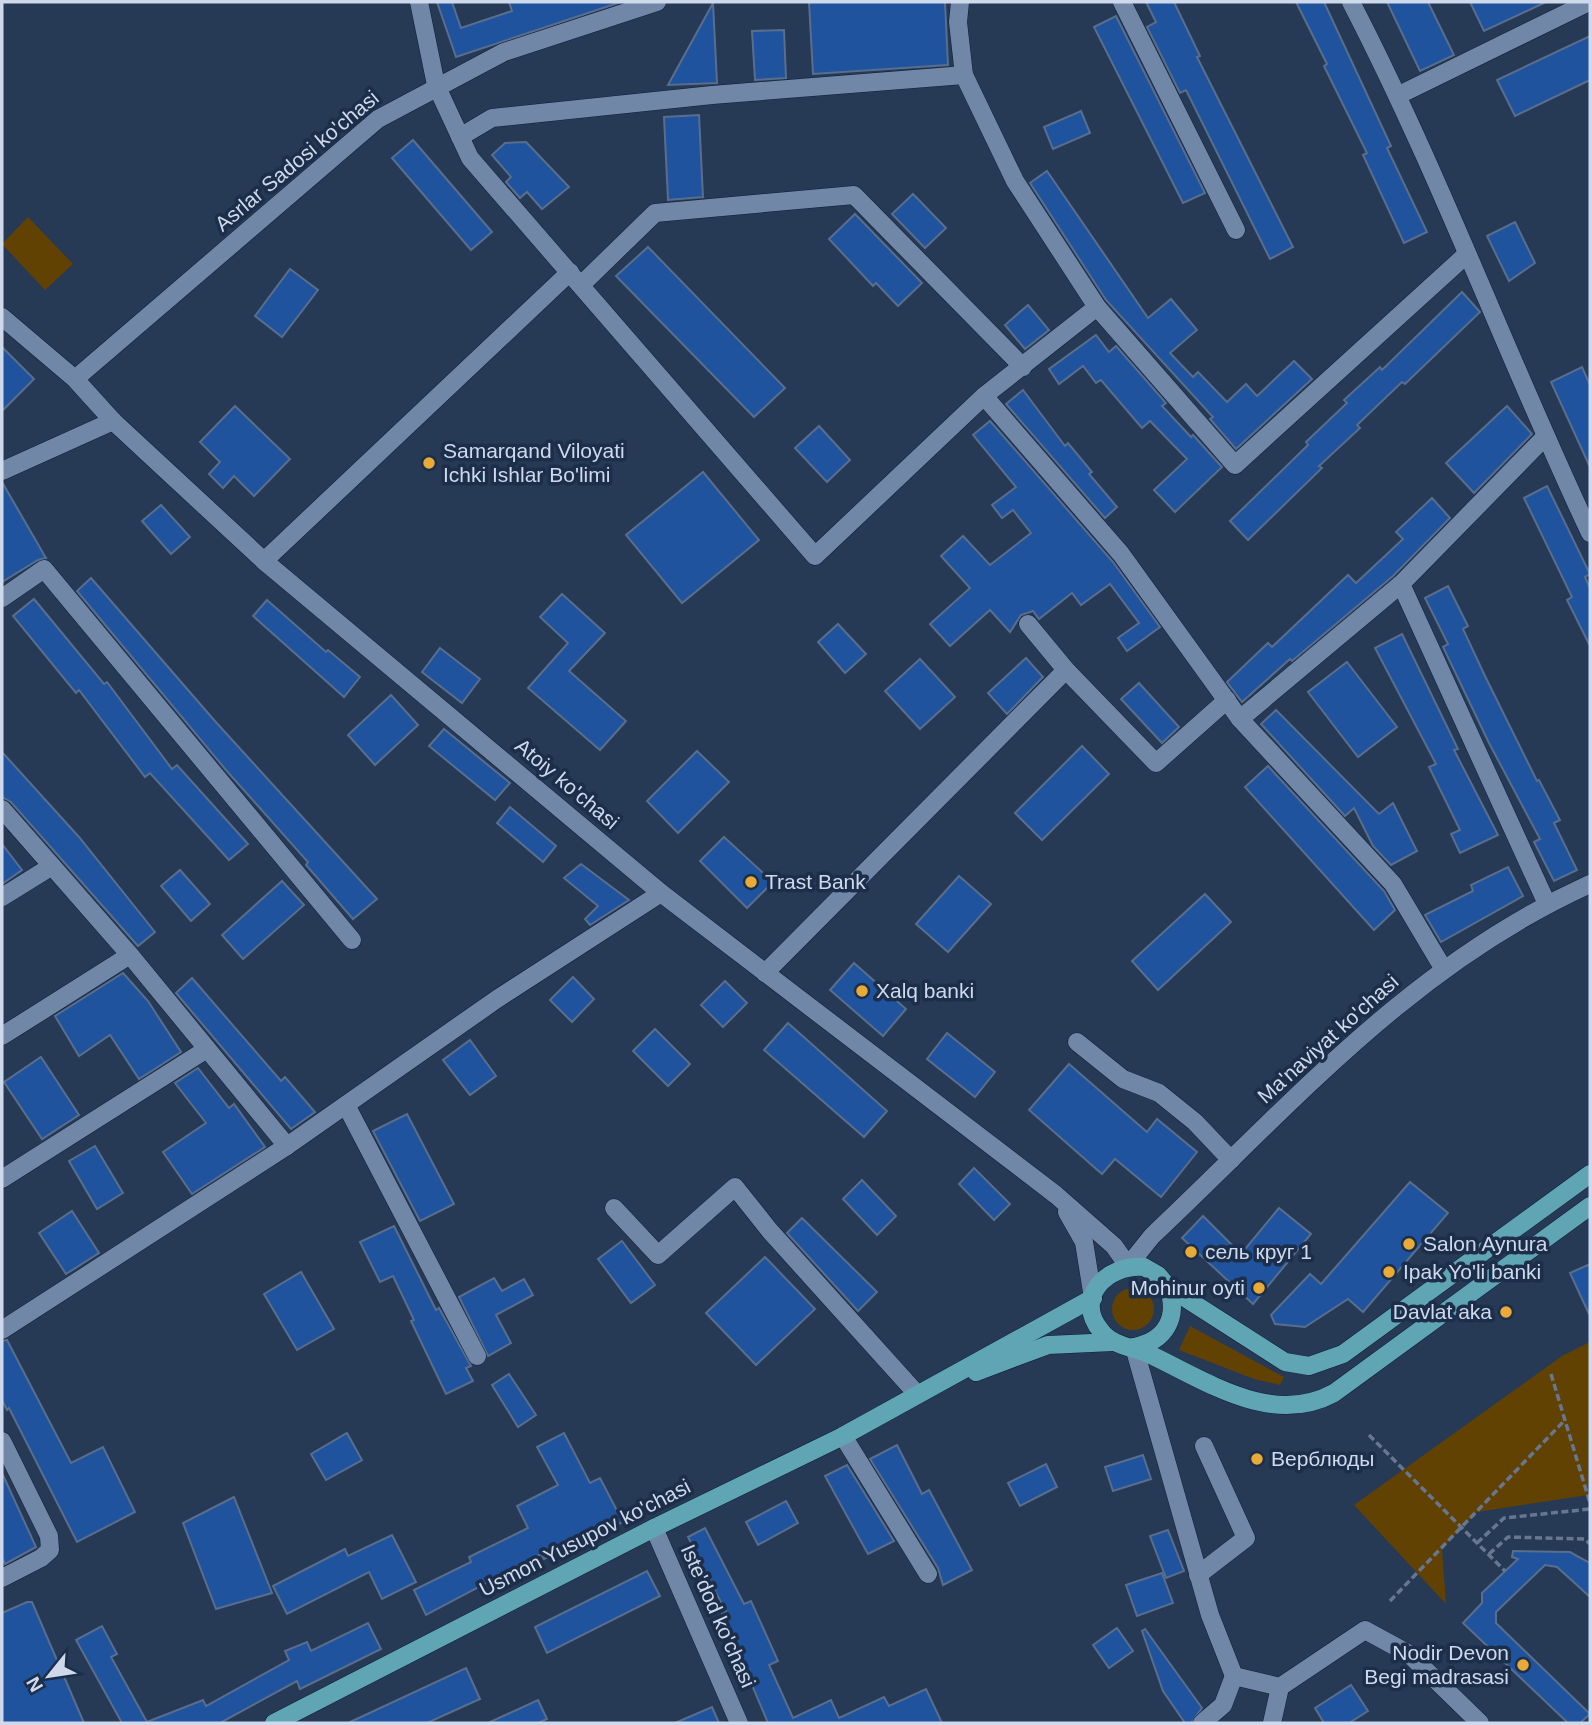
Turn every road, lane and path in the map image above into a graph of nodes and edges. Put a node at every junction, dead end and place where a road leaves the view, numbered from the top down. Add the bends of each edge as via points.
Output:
1 (419, 2) edge
2 (657, 2) edge
3 (960, 2) edge
4 (1122, 2) edge
5 (1351, 2) edge
6 (1589, 2) edge
7 (964, 75) junction
8 (436, 85) junction
9 (1399, 95) junction
10 (460, 136) junction
11 (1236, 230) dead end
12 (1467, 254) junction
13 (575, 278) junction
14 (1097, 307) junction
15 (2, 317) edge
16 (1023, 367) junction
17 (75, 379) junction
18 (984, 396) junction
19 (113, 421) junction
20 (1545, 437) junction
21 (2, 471) edge
22 (1590, 533) edge
23 (264, 561) junction
24 (1401, 584) junction
25 (2, 597) edge
26 (1028, 624) dead end
27 (1066, 670) junction
28 (1227, 700) junction
29 (1240, 719) junction
30 (2, 808) edge
31 (52, 866) junction
32 (1590, 884) edge
33 (661, 893) junction
34 (2, 897) edge
35 (1547, 904) junction
36 (352, 940) dead end
37 (131, 955) junction
38 (1443, 968) junction
39 (765, 973) junction
40 (2, 1036) edge
41 (1077, 1042) dead end
42 (207, 1049) junction
43 (346, 1105) junction
44 (287, 1146) junction
45 (1231, 1160) junction
46 (1590, 1174) edge
47 (2, 1179) edge
48 (1056, 1195) junction
49 (1590, 1206) edge
50 (614, 1208) dead end
51 (1128, 1266) junction
52 (1168, 1287) junction
53 (1093, 1298) junction
54 (2, 1330) edge
55 (1113, 1342) junction
56 (1134, 1347) junction
57 (477, 1356) dead end
58 (1551, 1374) dead end
59 (917, 1394) junction
60 (1565, 1420) junction
61 (1369, 1435) dead end
62 (844, 1436) junction
63 (2, 1441) edge
64 (1204, 1447) dead end
65 (1590, 1503) edge
66 (1590, 1509) edge
67 (654, 1528) junction
68 (1462, 1529) junction
69 (1477, 1543) junction
70 (1590, 1544) edge
71 (1489, 1555) junction
72 (1505, 1571) dead end
73 (928, 1574) dead end
74 (1198, 1575) junction
75 (2, 1578) edge
76 (1391, 1601) dead end
77 (1234, 1676) junction
78 (1280, 1687) junction
79 (274, 1723) edge
80 (739, 1723) edge
81 (1202, 1723) edge
82 (1272, 1723) edge
83 (1480, 1723) edge

1 - 8 street
2 - 8 street, Asrlar Sadosi ko'chasi via 504,52
3 - 7 street
4 - 11 street
5 - 9 street
6 - 9 street
7 - 10 street via 492,118
7 - 14 street via 1015,181
8 - 10 street
8 - 17 street, Asrlar Sadosi ko'chasi via 378,119
9 - 12 street
10 - 13 street via 470,158
12 - 14 street via 1235,465
12 - 20 street
13 - 16 street via 655,213 854,195
13 - 18 street via 815,556
13 - 23 street
14 - 16 street
15 - 17 street, Atoiy ko'chasi
16 - 18 street
17 - 19 street, Atoiy ko'chasi
18 - 28 street via 1121,554
19 - 21 street
19 - 23 street, Atoiy ko'chasi
20 - 22 street
20 - 24 street
23 - 33 street, Atoiy ko'chasi
24 - 29 street
24 - 35 street
25 - 36 street via 44,569
26 - 27 street
27 - 28 street via 1156,763
27 - 39 street
28 - 29 street
29 - 38 street via 1393,884
30 - 31 street
31 - 34 street
31 - 37 street
32 - 35 street, Ma'naviyat ko'chasi
33 - 39 street, Atoiy ko'chasi
33 - 43 street via 497,999
35 - 38 street, Ma'naviyat ko'chasi
37 - 40 street
37 - 42 street
38 - 45 street, Ma'naviyat ko'chasi via 1362,1032
39 - 48 street, Atoiy ko'chasi
41 - 45 street via 1123,1079 1158,1093 1195,1122
42 - 44 street
42 - 47 street
43 - 44 street
43 - 57 street
44 - 54 street
45 - 51 street, Ma'naviyat ko'chasi via 1152,1236
46 - 52 main road via 1343,1354 1309,1366 1285,1362
48 - 51 street, Atoiy ko'chasi via 1114,1246
48 - 53 street, Atoiy ko'chasi via 1084,1242
49 - 56 main road via 1334,1393 1307,1406 1244,1398
50 - 59 street via 658,1255 735,1186
51 - 52 main road via 1144,1267
51 - 53 main road via 1105,1276
52 - 56 main road via 1173,1300 1168,1326 1159,1337
53 - 55 main road via 1096,1323
53 - 59 main road, Usmon Yusupov ko'chasi
55 - 56 main road
55 - 59 main road, Usmon Yusupov ko'chasi via 1048,1345
56 - 74 street
58 - 60 path
59 - 62 main road, Usmon Yusupov ko'chasi
60 - 65 path
60 - 68 path
61 - 68 path
62 - 67 main road, Usmon Yusupov ko'chasi
62 - 73 street
63 - 75 street via 49,1536 50,1550
64 - 74 street via 1246,1538
66 - 69 path via 1504,1518
67 - 79 main road, Usmon Yusupov ko'chasi
67 - 80 street, Iste'dod ko'chasi
68 - 69 path
68 - 76 path
69 - 71 path
70 - 71 path via 1585,1539 1507,1537
71 - 72 path
74 - 77 street
77 - 78 street
77 - 81 street via 1223,1706
78 - 82 street
78 - 83 street via 1365,1630 1409,1654

